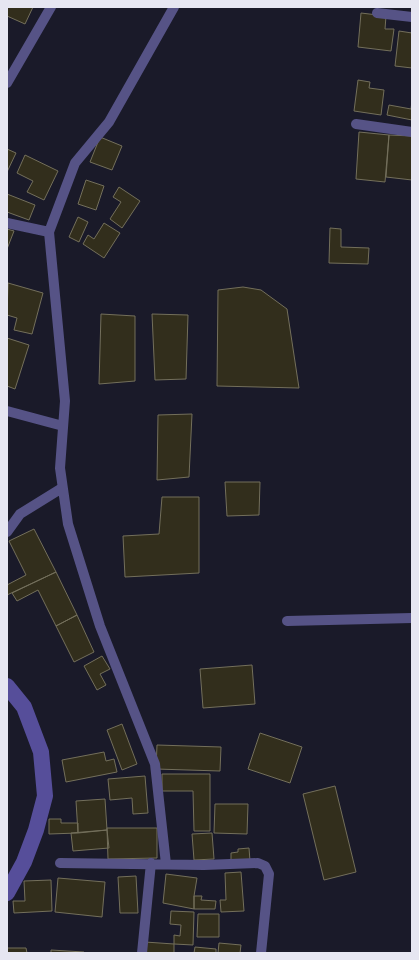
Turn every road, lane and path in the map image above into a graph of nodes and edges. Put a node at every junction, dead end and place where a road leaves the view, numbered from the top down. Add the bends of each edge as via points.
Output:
1 (51, 7) edge
2 (174, 7) edge
3 (377, 13) dead end
4 (412, 17) edge
5 (7, 82) edge
6 (356, 124) dead end
7 (412, 132) edge
8 (7, 223) edge
9 (49, 232) junction
10 (7, 411) edge
11 (63, 426) junction
12 (62, 488) junction
13 (7, 532) edge
14 (412, 618) edge
15 (287, 621) dead end
16 (60, 862) dead end
17 (151, 863) junction
18 (166, 864) junction
19 (142, 953) edge
20 (261, 953) edge

1 - 5 street
2 - 9 street via 109,122 75,163
3 - 4 street
6 - 7 street
8 - 9 street
9 - 11 street via 65,401
10 - 11 street
11 - 12 street via 60,468
12 - 13 street via 20,514
12 - 18 street via 68,524 100,626 155,764
14 - 15 street
16 - 17 street
17 - 18 street
17 - 19 street
18 - 20 street via 258,863 265,866 269,874

